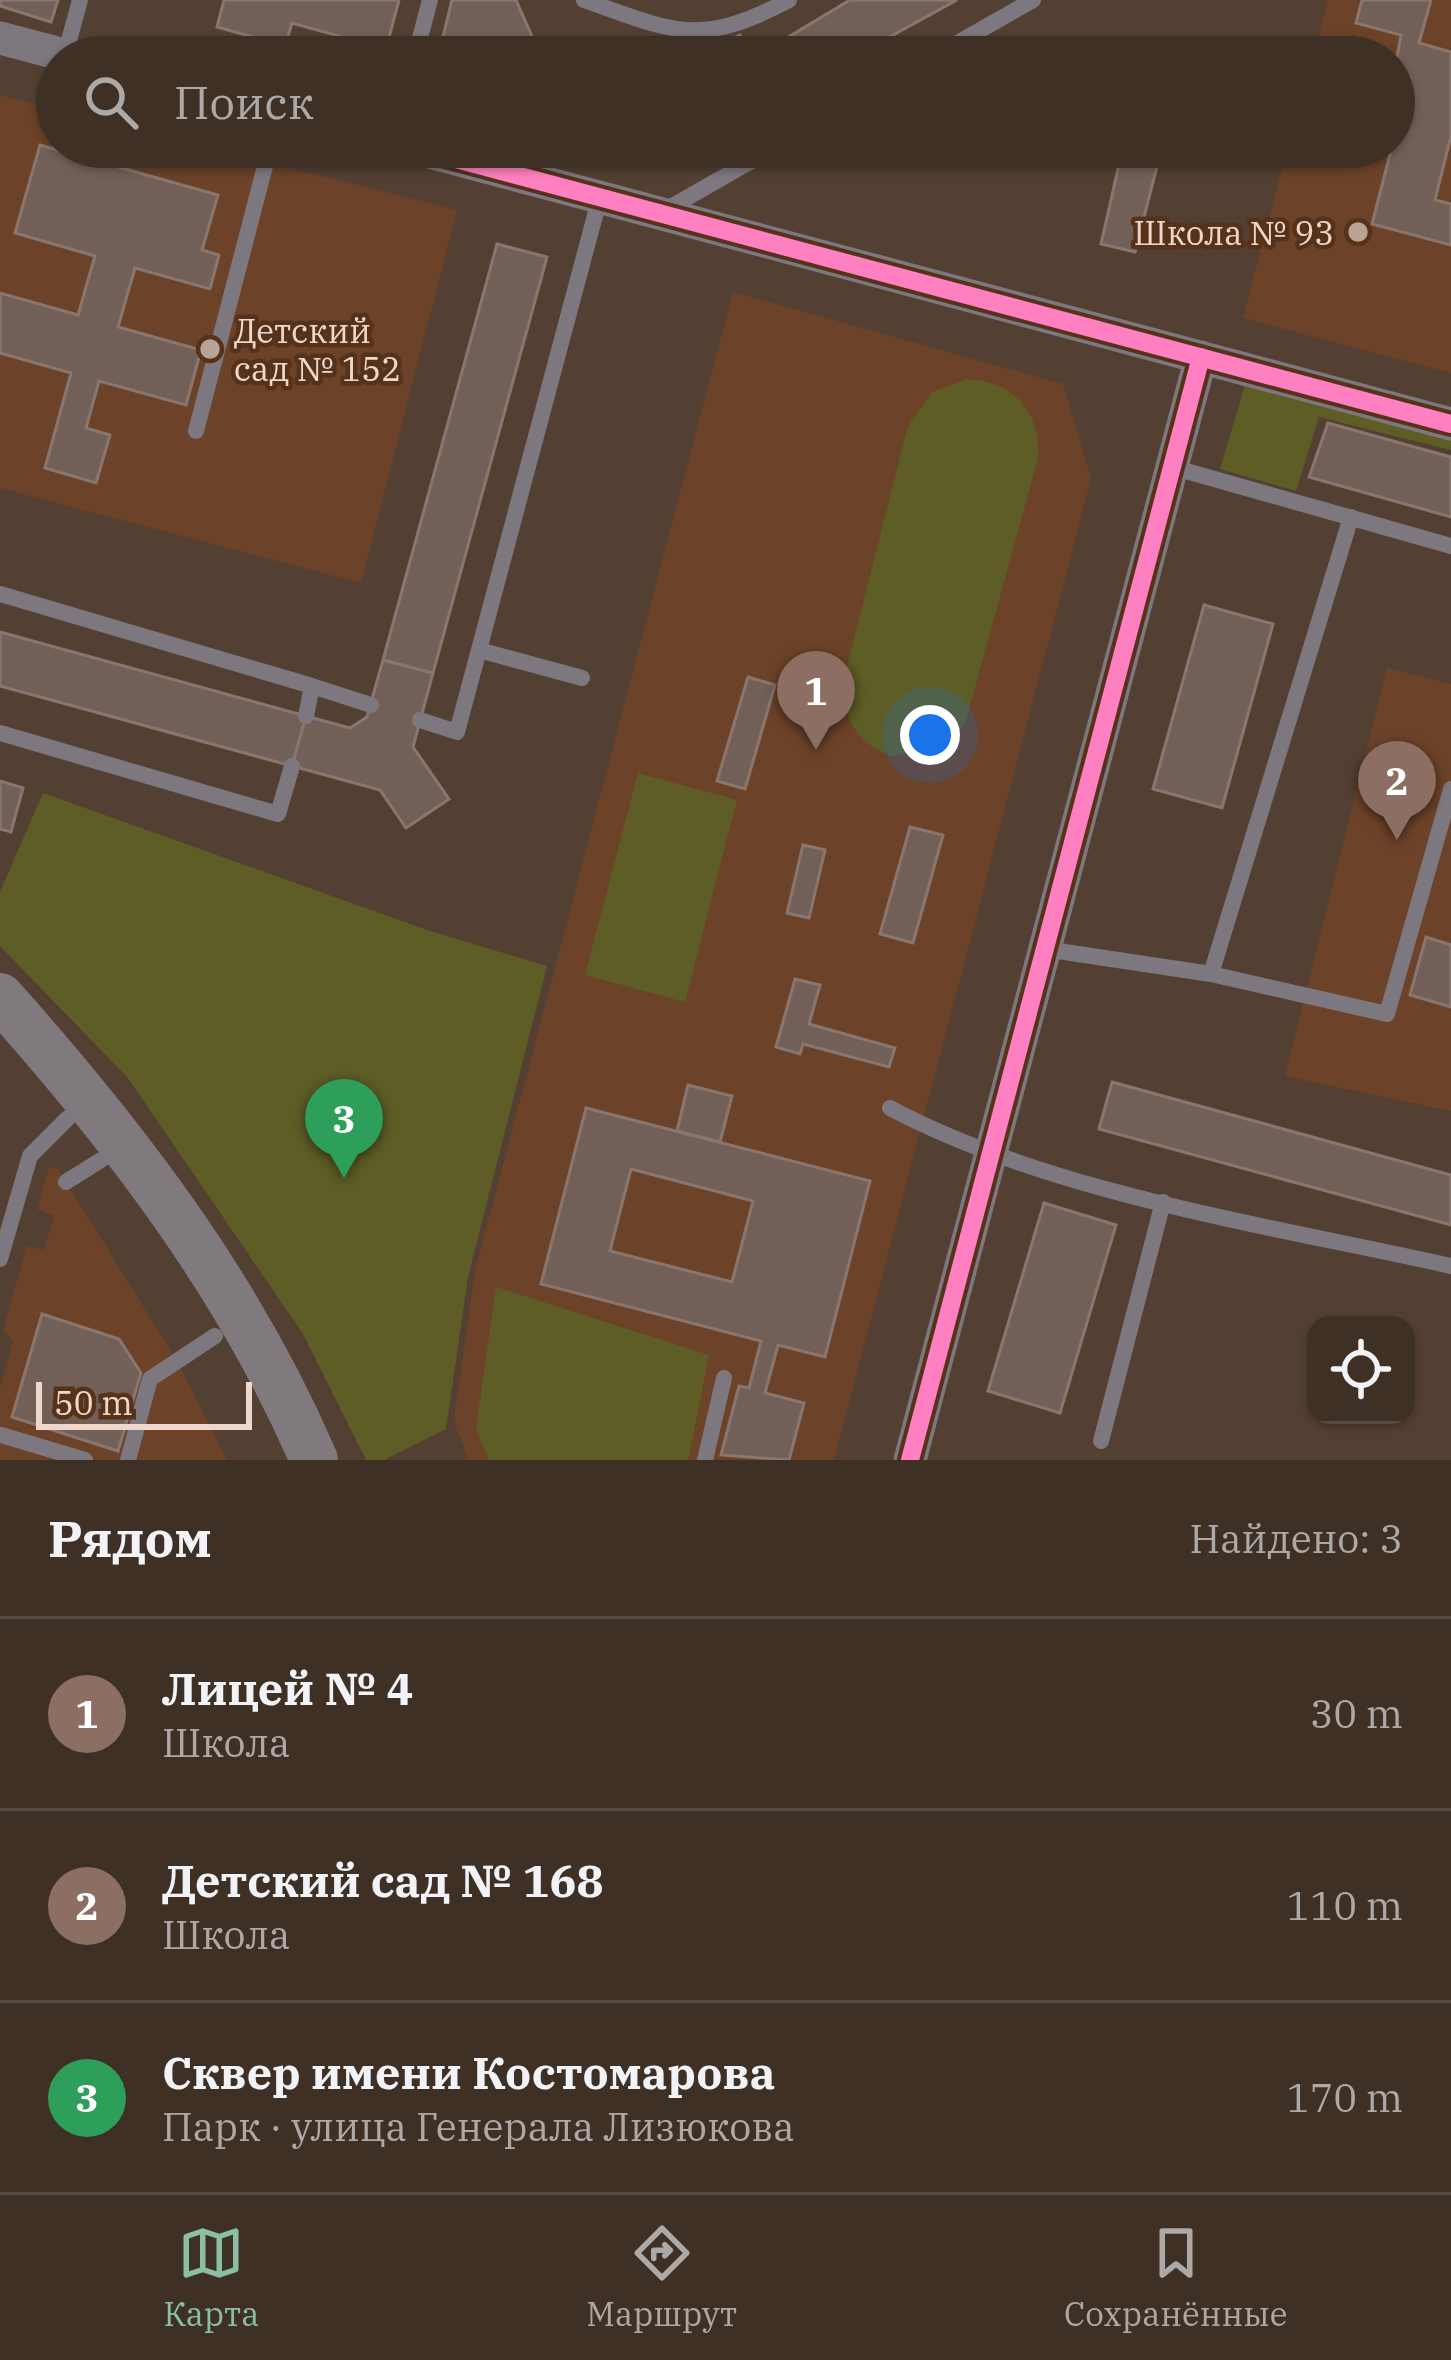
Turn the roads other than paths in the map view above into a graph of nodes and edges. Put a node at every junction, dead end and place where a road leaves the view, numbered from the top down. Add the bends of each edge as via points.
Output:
1 (80, 0) edge
2 (430, 0) edge
3 (584, 0) edge
4 (789, 0) edge
5 (1033, 0) edge
6 (73, 36) edge
7 (421, 36) edge
8 (970, 36) edge
9 (0, 38) edge
10 (36, 47) edge
11 (265, 168) edge
12 (490, 168) edge
13 (739, 168) edge
14 (600, 197) junction
15 (660, 213) junction
16 (1201, 357) junction
17 (1451, 424) edge
18 (196, 431) dead end
19 (1172, 467) junction
20 (1351, 517) junction
21 (1451, 546) edge
22 (0, 594) edge
23 (479, 650) junction
24 (582, 678) dead end
25 (312, 686) junction
26 (371, 705) dead end
27 (306, 716) dead end
28 (421, 720) dead end
29 (0, 733) edge
30 (292, 766) dead end
31 (1451, 789) edge
32 (1045, 949) junction
33 (1211, 974) junction
34 (0, 997) edge
35 (0, 1047) edge
36 (890, 1108) dead end
37 (68, 1118) junction
38 (992, 1151) junction
39 (1163, 1202) junction
40 (0, 1259) edge
41 (1451, 1266) edge
42 (215, 1336) junction
43 (724, 1378) dead end
44 (1, 1435) edge
45 (1101, 1441) dead end
46 (85, 1460) edge
47 (128, 1460) edge
48 (279, 1460) edge
49 (314, 1460) edge
50 (705, 1460) edge
51 (910, 1460) edge

1 - 6 lane
2 - 7 lane
3 - 4 lane via 703,34
5 - 8 lane
9 - 10 street
11 - 18 lane
12 - 14 street
13 - 15 lane
14 - 15 street
14 - 23 lane
15 - 16 street
16 - 17 street
16 - 19 street
19 - 20 lane
19 - 32 street
20 - 21 lane
20 - 33 lane
22 - 25 lane
23 - 24 lane
23 - 28 lane via 458,732
25 - 26 lane
25 - 27 lane
29 - 30 lane via 278,814
31 - 33 lane via 1387,1014
32 - 33 lane
32 - 38 street
34 - 49 main road via 162,1195 271,1368
35 - 37 main road
36 - 38 lane
37 - 40 lane via 30,1156
37 - 42 main road via 84,1171
38 - 39 lane
38 - 51 street
39 - 41 lane
39 - 45 lane
42 - 47 lane via 150,1379
42 - 48 main road
43 - 50 lane
44 - 46 lane

